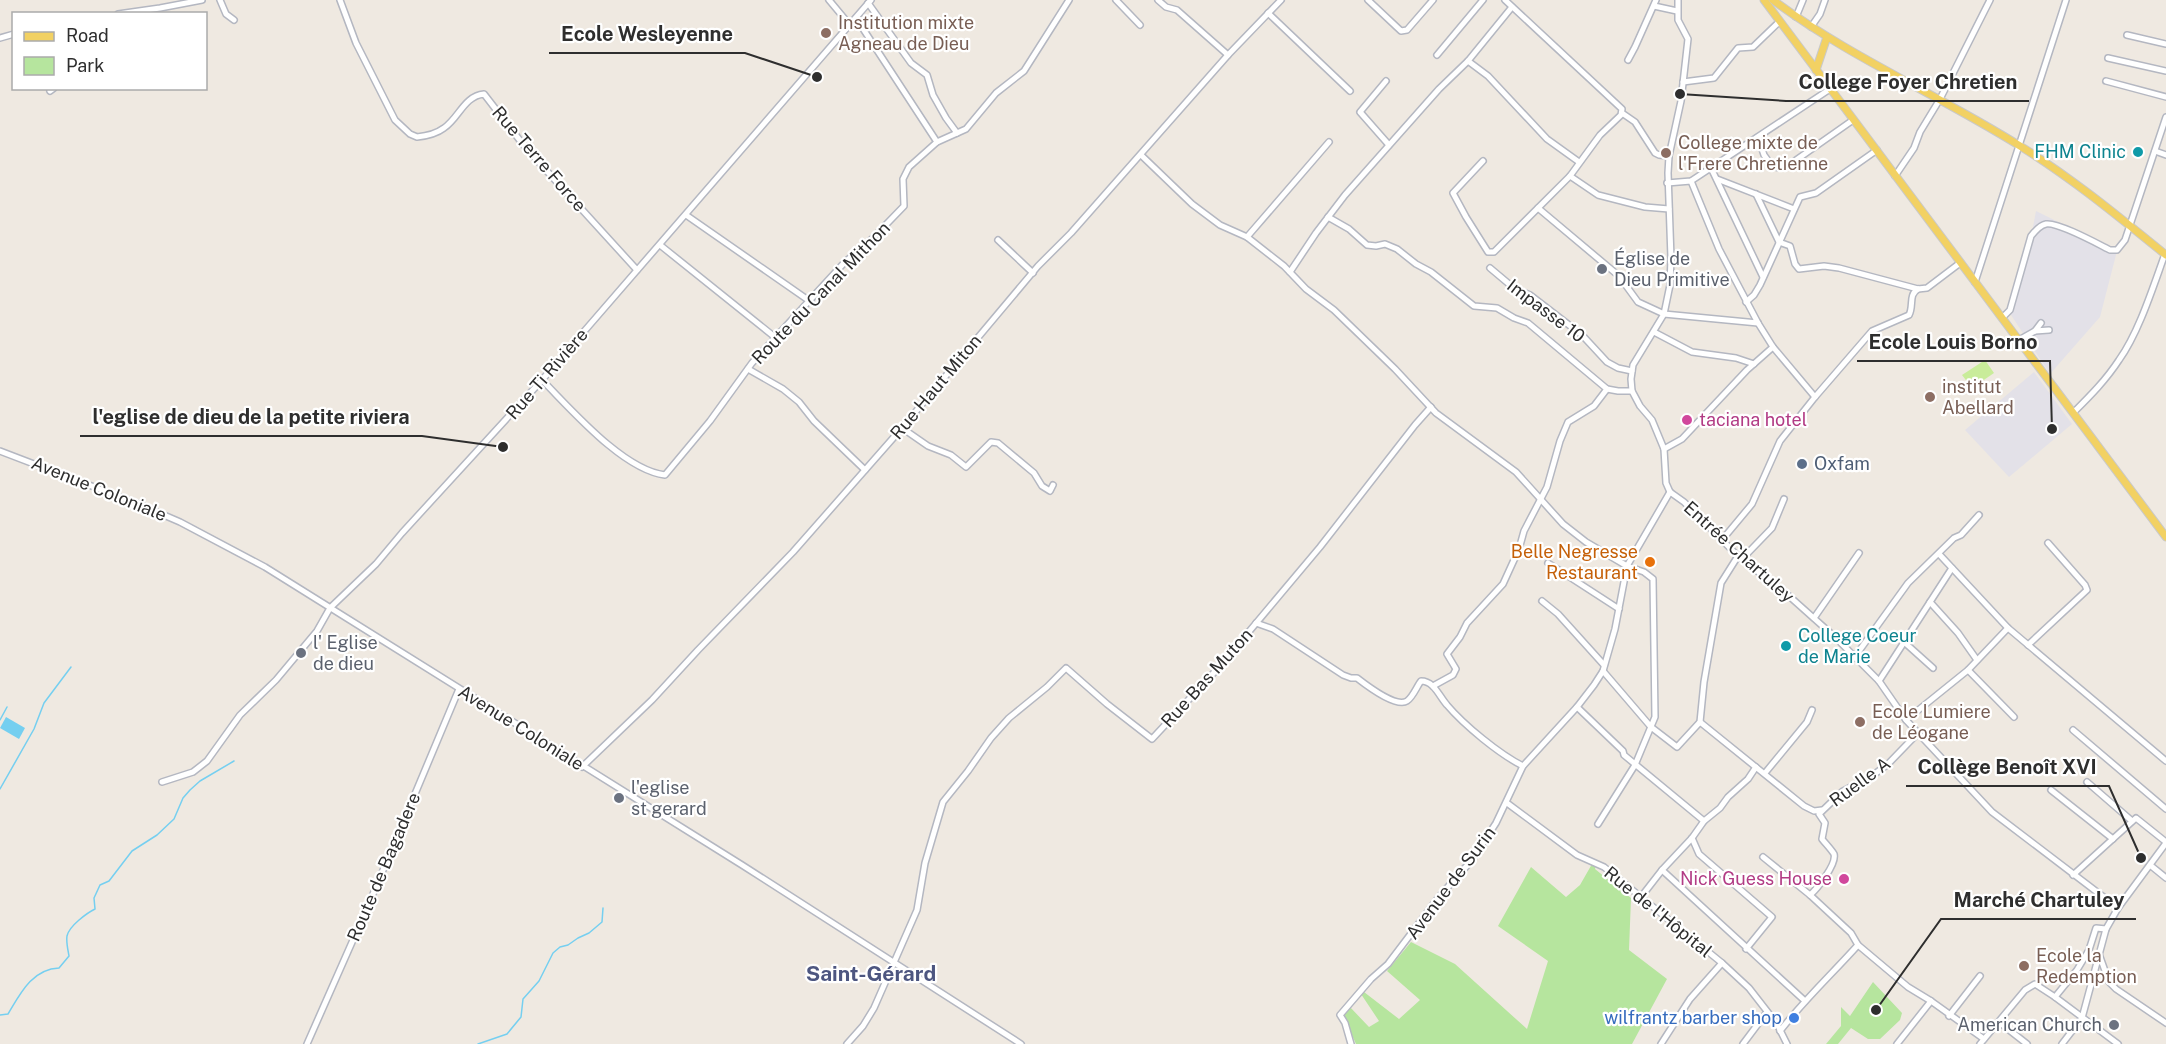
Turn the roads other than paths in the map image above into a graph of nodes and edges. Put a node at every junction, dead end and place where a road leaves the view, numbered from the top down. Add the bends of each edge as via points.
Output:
1 (202, 0) edge
2 (220, 0) edge
3 (340, 0) edge
4 (829, 0) edge
5 (1069, 0) edge
6 (1116, 0) edge
7 (1158, 0) edge
8 (1281, 0) edge
9 (1368, 0) edge
10 (1433, 0) edge
11 (1483, 0) edge
12 (1505, 0) edge
13 (1678, 0) edge
14 (1764, 0) edge
15 (1773, 0) edge
16 (1803, 0) edge
17 (1823, 0) edge
18 (1990, 0) edge
19 (2066, 0) edge
20 (870, 1) edge
21 (1655, 3) edge
22 (1512, 7) junction
23 (1677, 11) junction
24 (132, 12) edge
25 (1268, 13) junction
26 (1796, 17) junction
27 (856, 18) junction
28 (234, 20) dead end
29 (1779, 22) junction
30 (849, 24) junction
31 (1140, 25) dead end
32 (1811, 27) junction
33 (2127, 35) dead end
34 (1827, 37) junction
35 (2166, 44) edge
36 (1228, 55) junction
37 (1437, 55) dead end
38 (2108, 58) dead end
39 (1628, 60) dead end
40 (1468, 61) junction
41 (1816, 70) junction
42 (2166, 71) edge
43 (1386, 81) dead end
44 (2106, 81) dead end
45 (1683, 82) junction
46 (1830, 89) junction
47 (1350, 91) dead end
48 (2166, 97) edge
49 (1940, 99) junction
50 (1622, 113) junction
51 (2166, 117) edge
52 (1853, 120) junction
53 (957, 133) junction
54 (1758, 137) junction
55 (937, 142) junction
56 (1329, 142) dead end
57 (1389, 145) junction
58 (2019, 145) junction
59 (1877, 150) junction
60 (2155, 151) junction
61 (1141, 154) junction
62 (2166, 154) edge
63 (1669, 156) junction
64 (1483, 161) dead end
65 (1579, 162) junction
66 (1711, 168) junction
67 (1570, 176) junction
68 (1895, 176) junction
69 (1717, 179) junction
70 (1691, 181) junction
71 (1667, 183) junction
72 (1756, 194) junction
73 (1538, 208) junction
74 (1669, 209) junction
75 (1794, 209) junction
76 (686, 215) junction
77 (1328, 217) junction
78 (2130, 226) junction
79 (1247, 237) junction
80 (998, 240) dead end
81 (1779, 242) junction
82 (660, 245) junction
83 (2166, 255) edge
84 (1960, 263) junction
85 (1490, 267) dead end
86 (638, 270) junction
87 (1290, 272) junction
88 (1033, 273) junction
89 (1763, 276) junction
90 (1975, 282) junction
91 (1918, 289) junction
92 (811, 302) junction
93 (1746, 302) junction
94 (1664, 314) junction
95 (2002, 317) junction
96 (1758, 323) junction
97 (2041, 323) dead end
98 (2049, 330) dead end
99 (2036, 331) junction
100 (1654, 332) junction
101 (776, 338) junction
102 (2019, 340) junction
103 (1773, 347) junction
104 (1754, 364) junction
105 (748, 369) junction
106 (1632, 371) junction
107 (542, 380) junction
108 (1607, 389) junction
109 (1632, 391) junction
110 (1815, 397) junction
111 (1431, 407) junction
112 (2074, 412) junction
113 (902, 429) junction
114 (1664, 449) junction
115 (0, 451) edge
116 (865, 470) junction
117 (1053, 485) dead end
118 (1670, 492) junction
119 (1539, 499) junction
120 (1784, 499) dead end
121 (1979, 515) dead end
122 (2166, 537) edge
123 (1722, 540) junction
124 (2048, 543) dead end
125 (1859, 553) dead end
126 (1939, 554) junction
127 (1740, 558) junction
128 (1548, 563) dead end
129 (1627, 566) junction
130 (1952, 568) junction
131 (1542, 601) dead end
132 (1930, 602) junction
133 (330, 608) junction
134 (1619, 609) junction
135 (1814, 618) junction
136 (1256, 623) junction
137 (2008, 628) junction
138 (1904, 642) junction
139 (2028, 645) junction
140 (1854, 658) junction
141 (1977, 660) junction
142 (1604, 668) junction
143 (1933, 668) dead end
144 (1968, 670) junction
145 (1879, 681) junction
146 (1433, 686) junction
147 (459, 689) junction
148 (1577, 707) junction
149 (1812, 710) dead end
150 (2014, 717) dead end
151 (1906, 720) junction
152 (1700, 722) junction
153 (1652, 727) junction
154 (2073, 730) dead end
155 (1918, 733) junction
156 (2166, 761) edge
157 (1635, 765) junction
158 (1523, 766) junction
159 (582, 767) junction
160 (1756, 767) junction
161 (1765, 773) junction
162 (162, 782) dead end
163 (2087, 783) dead end
164 (2050, 790) dead end
165 (1507, 803) junction
166 (2166, 809) edge
167 (1822, 810) junction
168 (1704, 821) junction
169 (2132, 821) junction
170 (1598, 824) dead end
171 (1692, 838) junction
172 (2114, 839) junction
173 (2166, 843) edge
174 (1763, 857) dead end
175 (2150, 865) junction
176 (1662, 870) junction
177 (2073, 875) junction
178 (2166, 878) edge
179 (1810, 895) junction
180 (1641, 897) junction
181 (2118, 908) junction
182 (2106, 929) junction
183 (1858, 945) junction
184 (1746, 949) junction
185 (2099, 954) junction
186 (895, 963) junction
187 (1722, 963) junction
188 (1980, 976) dead end
189 (2055, 997) junction
190 (1931, 1000) junction
191 (1805, 1001) junction
192 (1767, 1012) junction
193 (1949, 1016) junction
194 (2082, 1018) junction
195 (1999, 1022) junction
196 (2166, 1023) edge
197 (1780, 1031) junction
198 (1662, 1041) edge
199 (1982, 1042) edge
200 (307, 1044) edge
201 (847, 1044) edge
202 (1021, 1044) edge
203 (1351, 1044) edge
204 (1670, 1044) edge
205 (1743, 1044) edge
206 (1787, 1044) edge
207 (1897, 1044) edge
208 (2027, 1044) edge
209 (2062, 1044) edge
210 (2118, 1044) edge

1 - 24 street
2 - 28 street via 226,14
3 - 86 street, Rue Terre Force via 356,43 402,128 417,137 432,134 449,124 471,99 484,94 525,147
4 - 30 street
5 - 53 street, Route du Canal Mithon via 1024,72 996,93 966,129
6 - 31 street
7 - 36 street via 1177,10
8 - 25 street, Rue Haut Miton
9 - 10 street via 1401,31 1407,30
11 - 37 street
12 - 22 street
13 - 23 street
14 - 29 main road
15 - 26 main road
16 - 26 street
17 - 32 street
18 - 49 street
19 - 58 street
20 - 27 street, Rue Ti Rivière
20 - 53 street via 911,63 927,75 933,95
21 - 23 street
21 - 39 street
22 - 40 street
22 - 50 street
23 - 45 street via 1688,39
25 - 36 street, Rue Haut Miton
25 - 47 street
26 - 32 main road
27 - 30 street, Rue Ti Rivière
27 - 55 street
29 - 41 main road
29 - 45 street via 1753,47 1738,48 1714,78
30 - 76 street, Rue Ti Rivière
32 - 34 main road
33 - 35 street
34 - 41 main road
34 - 49 main road
36 - 61 street, Rue Haut Miton
38 - 42 street
40 - 57 street
40 - 65 street via 1488,76 1547,139
41 - 46 main road
43 - 57 street via 1360,112
44 - 48 street
45 - 63 street
46 - 52 main road
46 - 54 street
49 - 58 main road
49 - 68 street
50 - 63 street via 1635,122 1655,153
50 - 65 street
51 - 60 street
52 - 54 street via 1780,168 1772,166 1764,155
52 - 59 main road
53 - 55 street, Route du Canal Mithon
54 - 66 street
55 - 92 street, Route du Canal Mithon via 907,170 904,206 844,263
56 - 79 street
57 - 77 street
58 - 78 main road
58 - 90 street
59 - 68 main road
59 - 75 street via 1816,193 1800,197
60 - 62 street
60 - 78 street
61 - 79 street via 1192,204 1220,225
61 - 88 street, Rue Haut Miton
63 - 71 street
64 - 73 street via 1453,193 1488,252 1494,252
65 - 67 street
66 - 69 street
66 - 70 street
67 - 73 street
67 - 74 street via 1598,195
68 - 84 main road
69 - 72 street
69 - 89 street
70 - 71 street
70 - 93 street
71 - 74 street
72 - 75 street
72 - 81 street
73 - 94 street via 1619,276 1638,302
74 - 94 street via 1670,285
75 - 81 street
76 - 82 street, Rue Ti Rivière
76 - 92 street
77 - 87 street
77 - 108 street via 1367,244 1397,249 1474,306 1497,308 1528,323
78 - 83 main road
78 - 95 street via 2126,240 2117,250 2056,225 2046,224 2036,230 2010,310
79 - 87 street
80 - 88 street
81 - 89 street
81 - 91 street via 1790,246 1799,269 1839,268
82 - 86 street, Rue Ti Rivière
82 - 101 street
83 - 112 street via 2121,358
84 - 90 main road
84 - 91 street via 1927,288
85 - 106 street, Impasse 10 via 1582,335 1607,362
86 - 107 street, Rue Ti Rivière
87 - 111 street
88 - 113 street, Rue Haut Miton
89 - 93 street via 1754,296
90 - 95 main road
91 - 110 street via 1911,296 1909,315 1872,331
92 - 101 street, Route du Canal Mithon
93 - 96 street
94 - 96 street
94 - 100 street
95 - 102 main road
96 - 103 street
97 - 99 street
98 - 99 street
99 - 102 street
100 - 104 street via 1692,352
100 - 106 street
101 - 105 street, Route du Canal Mithon
102 - 112 main road
103 - 104 street
103 - 110 street
104 - 114 street via 1682,439
105 - 107 street, Route du Canal Mithon via 710,421 662,475 633,463 610,445
105 - 116 street via 799,402
106 - 109 street
107 - 133 street, Rue Ti Rivière via 376,564
108 - 109 street
108 - 119 street via 1594,406 1568,422 1547,487
109 - 114 street via 1652,420
110 - 123 street via 1780,441 1752,504
111 - 119 street via 1516,472
111 - 136 street, Rue Bas Muton via 1349,513
112 - 122 main road
113 - 116 street, Rue Haut Miton
113 - 117 street via 966,467 991,442 998,443 1050,492
114 - 118 street
115 - 133 street, Avenue Coloniale via 180,522 265,567
116 - 159 street, Rue Haut Miton via 762,585
118 - 123 street, Entrée Chartuley
118 - 129 street, Avenue de Surin
119 - 129 street via 1586,542
119 - 146 street via 1503,584 1467,623 1447,654 1456,669 1453,675
120 - 127 street via 1772,528
121 - 126 street
123 - 127 street, Entrée Chartuley
124 - 139 street via 2087,590
125 - 135 street
126 - 130 street
126 - 140 street via 1908,583
127 - 135 street, Entrée Chartuley
127 - 152 street via 1721,583
128 - 134 street
129 - 134 street, Avenue de Surin
129 - 153 street via 1653,579
130 - 132 street
130 - 137 street
131 - 142 street
132 - 138 street
132 - 141 street
133 - 147 street, Avenue Coloniale
133 - 162 street, Rue Ti Rivière via 317,631 240,715 207,761 193,772
134 - 142 street, Avenue de Surin
135 - 140 street, Entrée Chartuley
136 - 146 street via 1273,629 1343,675 1357,678 1395,701 1408,700 1421,681
136 - 186 street, Rue Bas Muton via 1152,739 1066,668 1009,718 943,802 916,910
137 - 139 street
137 - 141 street
138 - 143 street
138 - 145 street
139 - 156 street
140 - 145 street, Entrée Chartuley
141 - 144 street
142 - 148 street, Avenue de Surin
142 - 153 street
144 - 150 street
144 - 151 street
145 - 151 street, Entrée Chartuley
146 - 158 street via 1454,713
147 - 159 street, Avenue Coloniale
147 - 200 street, Route de Bagadere
148 - 157 street
148 - 158 street, Avenue de Surin
149 - 161 street via 1807,722
151 - 155 street, Entrée Chartuley
152 - 153 street via 1677,747
152 - 160 street
153 - 157 street
154 - 166 street
155 - 167 street, Ruelle A via 1888,764 1843,791
155 - 177 street, Entrée Chartuley via 1992,812
157 - 168 street
157 - 170 street
158 - 165 street, Avenue de Surin
159 - 186 street, Avenue Coloniale
160 - 161 street
160 - 168 street
161 - 167 street via 1804,806 1814,812
163 - 169 street
164 - 172 street
165 - 180 street, Rue de l'Hôpital via 1577,855 1604,867
165 - 203 street, Avenue de Surin via 1472,860 1388,964 1340,1015
167 - 179 street, Ruelle A via 1822,839 1834,859 1819,888
168 - 171 street
169 - 172 street
169 - 173 street via 2138,818
171 - 176 street
171 - 184 street via 1699,854 1772,917
172 - 177 street
173 - 175 street
174 - 179 street
175 - 178 street
175 - 181 street
176 - 180 street
176 - 184 street
177 - 181 street, Entrée Chartuley
179 - 183 street via 1851,933
180 - 187 street, Rue de l'Hôpital
181 - 182 street
182 - 185 street
182 - 189 street via 2096,928 2089,950
183 - 190 street via 1908,987
183 - 191 street
184 - 191 street
185 - 194 street
185 - 196 street via 2109,982
186 - 201 street, Rue Bas Muton via 874,1008
186 - 202 street, Avenue Coloniale
187 - 192 street, Rue de l'Hôpital
187 - 198 street via 1690,999
188 - 193 street
189 - 194 street
189 - 195 street via 2035,984 2025,990
190 - 193 street
190 - 207 street
191 - 197 street
192 - 197 street, Rue de l'Hôpital
192 - 205 street
193 - 199 street
194 - 209 street
194 - 210 street
195 - 199 street
195 - 208 street
197 - 206 street, Rue de l'Hôpital
198 - 204 street

